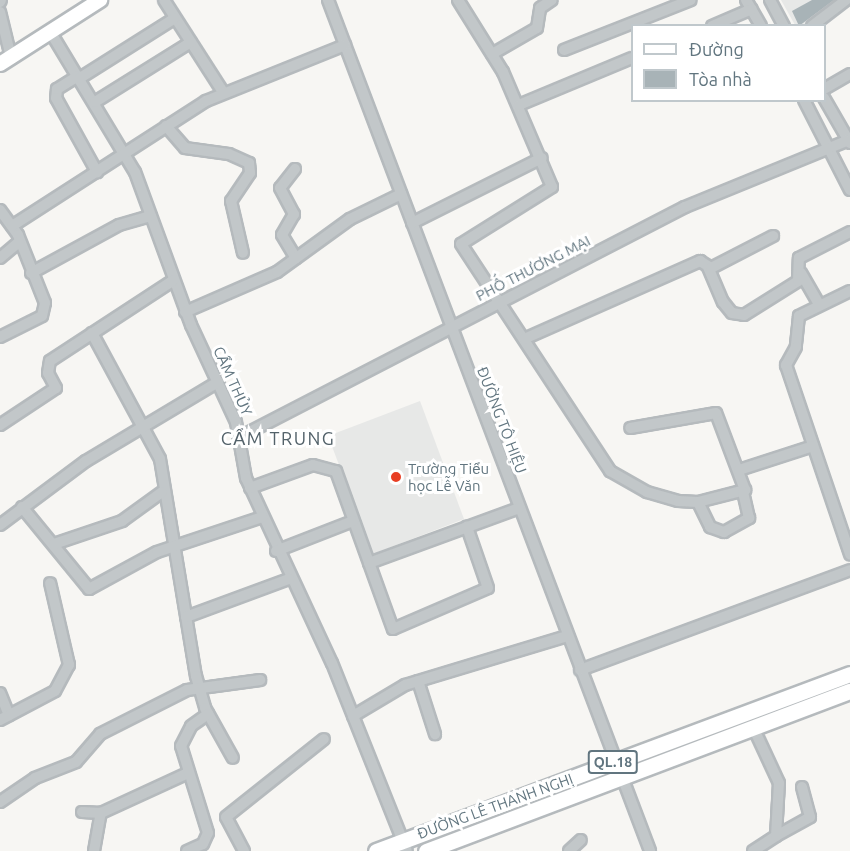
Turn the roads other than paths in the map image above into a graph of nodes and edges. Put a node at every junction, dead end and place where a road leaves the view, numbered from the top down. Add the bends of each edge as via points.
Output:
1 (100, 0) edge
2 (164, 0) edge
3 (328, 0) edge
4 (458, 0) edge
5 (552, 0) edge
6 (691, 0) edge
7 (770, 0) edge
8 (846, 0) edge
9 (749, 5) edge
10 (0, 12) edge
11 (776, 12) junction
12 (175, 18) junction
13 (716, 24) edge
14 (760, 24) edge
15 (783, 24) edge
16 (815, 24) edge
17 (51, 33) junction
18 (191, 42) junction
19 (345, 45) junction
20 (564, 50) dead end
21 (492, 54) junction
22 (631, 59) edge
23 (6, 60) edge
24 (850, 74) edge
25 (79, 77) junction
26 (826, 88) edge
27 (223, 92) junction
28 (826, 100) edge
29 (94, 102) junction
30 (805, 102) edge
31 (519, 105) junction
32 (166, 126) junction
33 (849, 142) edge
34 (830, 147) junction
35 (124, 153) junction
36 (542, 158) junction
37 (295, 170) dead end
38 (97, 172) junction
39 (847, 174) edge
40 (850, 190) edge
41 (401, 194) junction
42 (0, 210) edge
43 (151, 216) junction
44 (412, 223) junction
45 (12, 226) junction
46 (850, 232) edge
47 (773, 236) dead end
48 (19, 242) junction
49 (243, 253) dead end
50 (0, 258) edge
51 (296, 258) junction
52 (708, 267) junction
53 (31, 273) junction
54 (801, 273) junction
55 (174, 280) junction
56 (850, 291) edge
57 (502, 301) junction
58 (819, 304) junction
59 (185, 312) junction
60 (451, 327) junction
61 (92, 333) junction
62 (0, 337) edge
63 (524, 339) junction
64 (218, 382) junction
65 (0, 425) edge
66 (145, 427) junction
67 (630, 428) dead end
68 (238, 438) junction
69 (813, 446) junction
70 (739, 470) junction
71 (250, 488) junction
72 (162, 492) junction
73 (743, 492) junction
74 (698, 502) junction
75 (22, 507) junction
76 (519, 508) junction
77 (262, 517) junction
78 (353, 521) junction
79 (0, 525) edge
80 (467, 527) junction
81 (54, 543) junction
82 (172, 550) junction
83 (276, 551) junction
84 (850, 554) edge
85 (369, 563) junction
86 (850, 570) edge
87 (289, 579) junction
88 (50, 583) dead end
89 (186, 617) junction
90 (567, 636) junction
91 (580, 670) junction
92 (850, 674) edge
93 (260, 680) dead end
94 (418, 681) junction
95 (200, 691) junction
96 (850, 691) edge
97 (0, 693) edge
98 (208, 714) junction
99 (353, 716) junction
100 (4, 718) edge
101 (753, 727) junction
102 (435, 734) dead end
103 (324, 739) dead end
104 (233, 758) dead end
105 (618, 768) junction
106 (188, 773) junction
107 (802, 787) dead end
108 (0, 802) edge
109 (82, 812) dead end
110 (101, 813) junction
111 (776, 836) junction
112 (581, 840) dead end
113 (405, 846) edge
114 (94, 851) edge
115 (188, 851) edge
116 (244, 851) edge
117 (376, 851) edge
118 (426, 851) edge
119 (569, 851) edge
120 (650, 851) edge
121 (753, 851) edge

1 - 17 main road
2 - 12 street
3 - 19 street, ĐƯỜNG TÔ HIỆU
4 - 21 street
5 - 21 street via 538,11 537,28
6 - 20 street
7 - 11 street
8 - 16 street
9 - 13 street
9 - 14 street
10 - 23 street
11 - 14 street
11 - 15 street
12 - 18 street
12 - 25 street
17 - 23 main road
17 - 25 street, CẨM THỦY
18 - 27 street
18 - 29 street
19 - 27 street
19 - 41 street, ĐƯỜNG TÔ HIỆU
21 - 31 street
22 - 31 street
24 - 26 street
25 - 29 street, CẨM THỦY
25 - 38 street via 57,89 56,98
27 - 32 street
28 - 33 street
29 - 35 street, CẨM THỦY
30 - 34 street
31 - 36 street
32 - 35 street
32 - 49 street via 186,148 229,154 249,162 250,173 231,201
33 - 34 street, PHỐ THƯƠNG MẠI
34 - 39 street
34 - 57 street, PHỐ THƯƠNG MẠI via 685,207
35 - 38 street
35 - 43 street, CẨM THỦY
36 - 44 street
36 - 57 street via 551,181 549,191 461,241
37 - 51 street via 280,188 294,214 282,235
38 - 45 street
39 - 40 street
41 - 44 street, ĐƯỜNG TÔ HIỆU
41 - 51 street via 350,219
42 - 45 street
43 - 53 street via 119,225
43 - 55 street, CẨM THỦY
44 - 60 street, ĐƯỜNG TÔ HIỆU
45 - 48 street
46 - 54 street via 799,258
47 - 52 street
48 - 50 street
48 - 53 street
51 - 59 street
52 - 54 street via 723,302 738,316 790,288
52 - 63 street via 700,261
53 - 62 street via 45,303 42,316
54 - 58 street
55 - 59 street, CẨM THỦY
55 - 61 street
56 - 58 street
57 - 60 street, PHỐ THƯƠNG MẠI
57 - 63 street
58 - 69 street via 799,316 796,347 786,365
59 - 64 street, CẨM THỦY
60 - 68 street, PHỐ THƯƠNG MẠI
60 - 76 street, ĐƯỜNG TÔ HIỆU
61 - 65 street via 47,366 56,388
61 - 66 street
63 - 74 street via 610,471 647,492
64 - 66 street
64 - 68 street, CẨM THỦY
66 - 72 street via 160,459
66 - 75 street
67 - 70 street via 716,413
68 - 71 street, CẨM THỦY
69 - 70 street
69 - 84 street
70 - 73 street
71 - 77 street, CẨM THỦY
71 - 78 street via 326,464 336,471
72 - 81 street via 122,521
72 - 82 street
73 - 74 street
73 - 74 street via 750,514 724,532 710,527
75 - 79 street
75 - 81 street
76 - 80 street
76 - 90 street, ĐƯỜNG TÔ HIỆU
77 - 82 street
77 - 83 street, CẨM THỦY
78 - 83 street
78 - 85 street
80 - 85 street
80 - 85 street via 488,588 393,629
81 - 82 street via 89,589 157,552
82 - 89 street
83 - 87 street, CẨM THỦY
86 - 91 street
87 - 89 street
87 - 99 street, CẨM THỦY
88 - 100 street via 69,665 55,691
89 - 95 street
90 - 91 street, ĐƯỜNG TÔ HIỆU
90 - 94 street
91 - 105 street, ĐƯỜNG TÔ HIỆU
92 - 105 highway, ĐƯỜNG LÊ THANH NGHỊ / QL.18
93 - 95 street
94 - 99 street
94 - 102 street
95 - 98 street
95 - 108 street via 187,690 100,734 76,762 35,778
96 - 101 highway, ĐƯỜNG LÊ THANH NGHỊ / QL.18
97 - 100 street
98 - 104 street
98 - 106 street via 191,726 181,746
99 - 113 street, CẨM THỦY
101 - 105 highway, ĐƯỜNG LÊ THANH NGHỊ / QL.18
101 - 111 street via 779,783
103 - 116 street via 226,817
105 - 113 highway, ĐƯỜNG LÊ THANH NGHỊ / QL.18
105 - 118 highway, ĐƯỜNG LÊ THANH NGHỊ / QL.18
105 - 120 street, ĐƯỜNG TÔ HIỆU
106 - 110 street
106 - 115 street via 208,833 203,844
107 - 111 street via 811,806 808,821
109 - 110 street
110 - 114 street
111 - 121 street
112 - 119 street
113 - 117 highway, ĐƯỜNG LÊ THANH NGHỊ / QL.18

